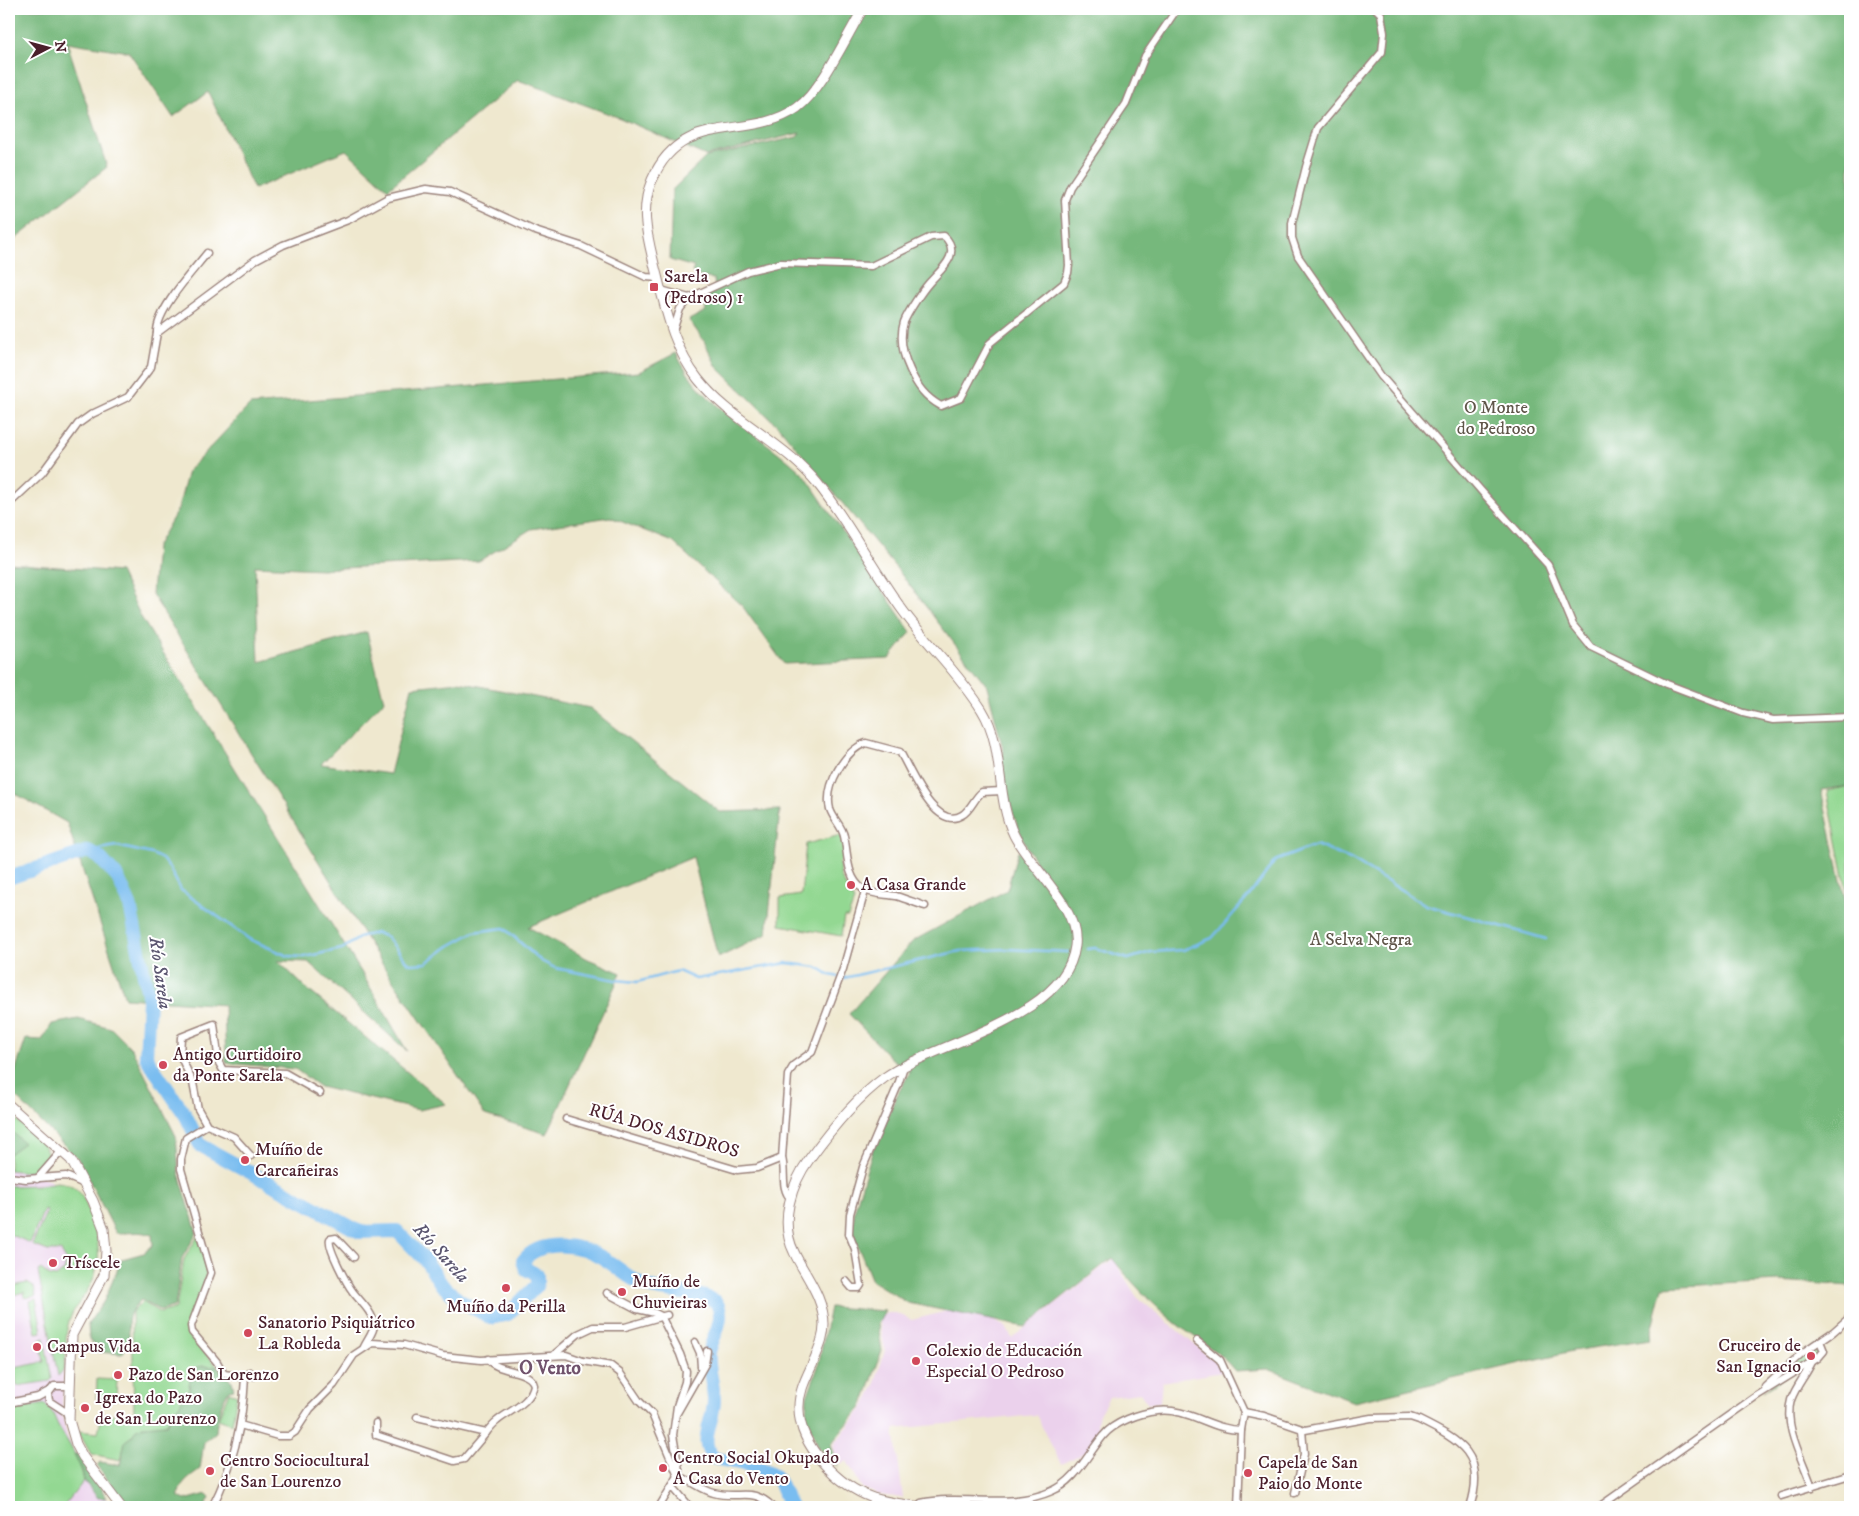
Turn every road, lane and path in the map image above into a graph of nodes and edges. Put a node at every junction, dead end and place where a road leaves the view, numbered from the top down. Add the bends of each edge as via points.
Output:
1 (863, 9) edge
2 (1177, 9) edge
3 (1376, 9) edge
4 (207, 253) dead end
5 (658, 278) junction
6 (661, 290) junction
7 (689, 298) junction
8 (673, 332) junction
9 (157, 333) junction
10 (9, 504) edge
11 (1850, 718) edge
12 (1002, 791) junction
13 (865, 891) junction
14 (926, 906) dead end
15 (904, 1066) junction
16 (320, 1093) dead end
17 (9, 1105) edge
18 (566, 1119) dead end
19 (206, 1126) junction
20 (65, 1153) junction
21 (251, 1156) dead end
22 (782, 1158) junction
23 (74, 1164) junction
24 (51, 1166) junction
25 (63, 1176) junction
26 (9, 1178) edge
27 (38, 1179) junction
28 (84, 1184) junction
29 (791, 1199) junction
30 (354, 1257) dead end
31 (846, 1281) dead end
32 (607, 1293) dead end
33 (664, 1316) junction
34 (1850, 1316) edge
35 (1833, 1332) junction
36 (1197, 1341) dead end
37 (1820, 1341) junction
38 (695, 1342) dead end
39 (364, 1347) junction
40 (707, 1351) dead end
41 (1824, 1351) junction
42 (555, 1354) junction
43 (488, 1359) junction
44 (1812, 1361) junction
45 (700, 1372) junction
46 (254, 1376) dead end
47 (245, 1377) junction
48 (69, 1386) junction
49 (49, 1391) junction
50 (38, 1397) junction
51 (1755, 1397) junction
52 (9, 1402) edge
53 (69, 1403) junction
54 (52, 1404) junction
55 (1244, 1412) junction
56 (675, 1416) junction
57 (417, 1417) dead end
58 (68, 1420) junction
59 (376, 1422) dead end
60 (240, 1425) junction
61 (1241, 1430) junction
62 (1302, 1430) junction
63 (486, 1433) junction
64 (1850, 1475) edge
65 (678, 1476) junction
66 (672, 1486) junction
67 (1812, 1487) junction
68 (1295, 1493) dead end
69 (1781, 1496) dead end
70 (121, 1507) edge
71 (212, 1507) edge
72 (658, 1507) edge
73 (690, 1507) edge
74 (774, 1507) edge
75 (920, 1507) edge
76 (1238, 1507) edge
77 (1470, 1507) edge
78 (1599, 1507) edge

1 - 5 street via 816,87 799,106 771,121 698,134 667,157 653,176 644,214
2 - 7 street via 1145,56 1126,104 1065,200 1069,265 1064,282 990,343 961,398 942,406 930,400 916,385 903,350 905,320 927,285 950,258 951,246 944,236 930,237 871,266 781,263 748,270
3 - 11 street via 1381,14 1384,33 1382,52 1318,128 1292,223 1292,238 1298,256 1381,376 1548,565 1573,624 1592,648 1667,684 1743,713 1773,720
4 - 9 street via 168,305
5 - 6 street
5 - 9 street via 646,277 581,246 535,231 450,192 426,189 388,198 348,220 283,245 255,260
6 - 7 street
6 - 8 street
7 - 8 street via 680,309
8 - 12 street via 684,359 702,385 794,459 819,486 902,610 980,706 994,742
9 - 10 street via 151,367 128,397 78,424 42,473
12 - 13 street via 982,792 964,815 945,817 914,780 900,752 866,743 855,748 831,785 829,803 844,834 849,867
12 - 15 street via 1009,823 1018,842 1070,916 1075,932 1072,960 1058,981 1024,1010
13 - 14 street
13 - 22 street via 841,976 812,1052 794,1065 788,1075
15 - 29 street via 858,1099 809,1160
15 - 31 street via 863,1167 850,1214 849,1234 861,1285 852,1288
16 - 19 street via 284,1073 223,1070 219,1063 214,1024 181,1037 180,1055 194,1083 194,1096
17 - 20 street
18 - 22 street, RÚA DOS ASIDROS via 737,1170 757,1168
19 - 21 street via 234,1137
19 - 47 street via 188,1136 181,1159 181,1169 212,1273 192,1332 224,1374
20 - 23 street
20 - 24 street via 58,1155
22 - 29 street via 786,1194
23 - 25 street via 72,1173
23 - 28 street
24 - 25 street via 56,1174
24 - 27 street
25 - 27 street
25 - 28 street
26 - 27 street
28 - 48 street via 104,1229 106,1263 100,1285 72,1335
29 - 75 street via 787,1222 790,1242 818,1295 824,1321 820,1346 800,1397 804,1433 814,1450 854,1489 869,1497
30 - 39 street via 340,1241 330,1239 328,1243 333,1256 374,1323
32 - 33 street via 637,1309
33 - 42 street via 625,1327 593,1327 578,1334
33 - 56 street via 686,1371
34 - 35 street
35 - 37 street
35 - 41 street
36 - 55 street via 1220,1360
37 - 41 street
37 - 51 street via 1802,1353
38 - 45 street via 700,1353
39 - 43 street via 372,1343 404,1345 443,1356
39 - 60 street via 289,1436
40 - 45 street
41 - 44 street
42 - 43 street
42 - 65 street via 611,1366 620,1373 652,1414
43 - 63 street via 492,1365 528,1376 534,1385 533,1392
44 - 51 street
44 - 67 street via 1794,1393 1790,1412 1796,1442
45 - 56 street
46 - 47 street via 250,1372
47 - 60 street
48 - 49 street via 57,1385
48 - 53 street
49 - 50 street
49 - 54 street via 48,1398
50 - 52 street
50 - 54 street
51 - 78 street
53 - 54 street
53 - 58 street
54 - 58 street via 66,1412
55 - 61 street
55 - 62 street
56 - 65 street via 673,1435
57 - 63 street
58 - 70 street via 83,1457
59 - 63 street via 376,1435 454,1461 464,1459
60 - 71 street via 230,1467
61 - 75 street via 1226,1430 1173,1410 1140,1415 1117,1424 1103,1435 1068,1481 1051,1491 1018,1501 942,1498 921,1503
61 - 76 street
62 - 68 street via 1304,1454
62 - 77 street via 1372,1418 1410,1417 1419,1420 1470,1454 1476,1482
64 - 67 street
65 - 66 street
65 - 74 street via 690,1479 711,1492 761,1496
66 - 72 street
66 - 73 street
67 - 69 street

